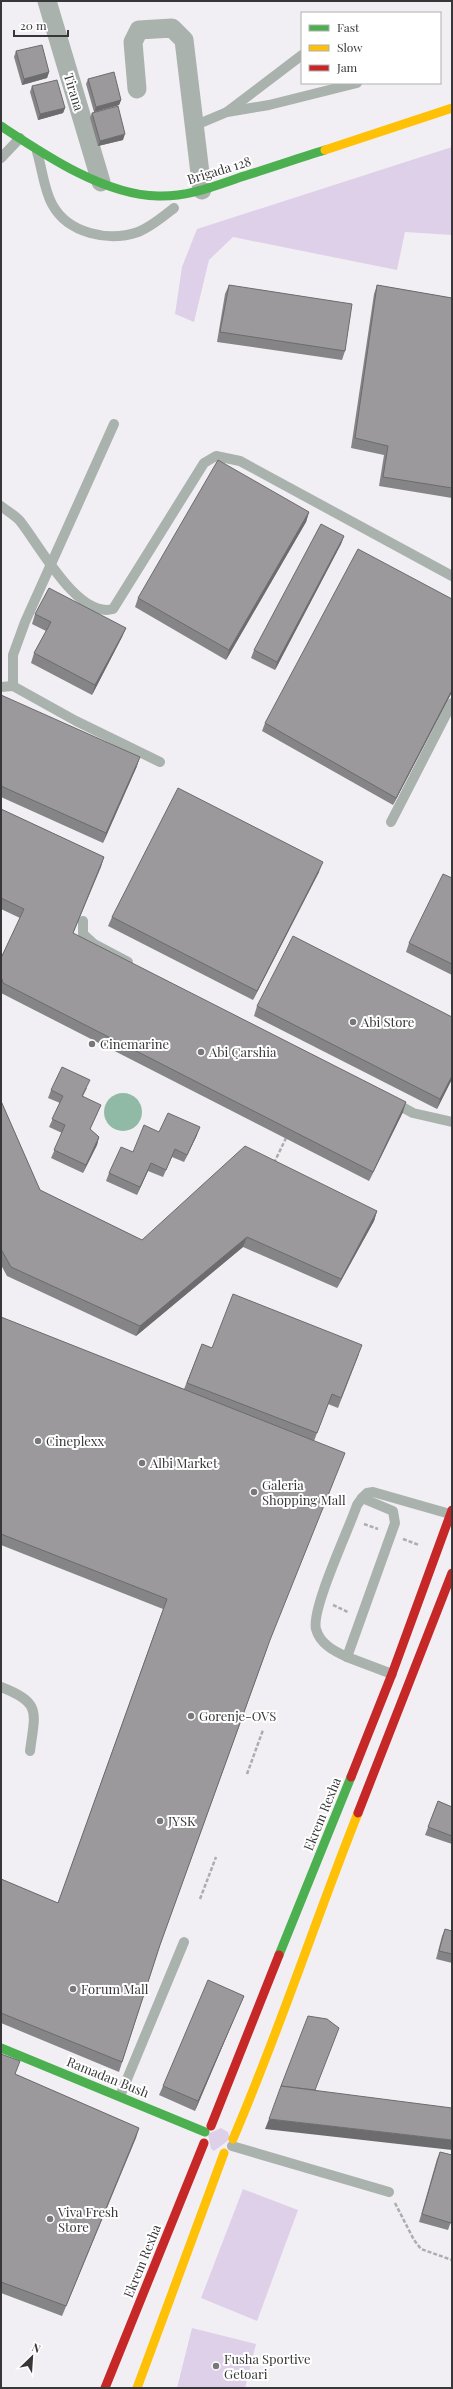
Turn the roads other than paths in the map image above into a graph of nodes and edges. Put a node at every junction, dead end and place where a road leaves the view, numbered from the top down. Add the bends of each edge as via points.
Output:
1 (47, 1) edge
2 (301, 56) edge
3 (353, 84) edge
4 (137, 89) dead end
5 (452, 108) edge
6 (227, 112) junction
7 (196, 125) junction
8 (1, 126) edge
9 (20, 138) junction
10 (36, 148) junction
11 (1, 158) edge
12 (101, 182) junction
13 (202, 190) junction
14 (174, 208) dead end
15 (114, 424) dead end
16 (1, 506) edge
17 (51, 563) junction
18 (452, 576) edge
19 (13, 686) junction
20 (1, 687) edge
21 (452, 703) edge
22 (160, 762) dead end
23 (391, 822) dead end
24 (83, 921) edge
25 (135, 966) edge
26 (384, 1098) edge
27 (452, 1122) edge
28 (362, 1498) junction
29 (451, 1512) edge
30 (452, 1573) edge
31 (347, 1657) junction
32 (392, 1674) junction
33 (1, 1687) edge
34 (30, 1751) dead end
35 (184, 1942) dead end
36 (1, 2048) edge
37 (120, 2096) junction
38 (208, 2129) junction
39 (204, 2143) junction
40 (230, 2146) junction
41 (389, 2192) road end
42 (105, 2388) edge
43 (137, 2388) edge

1 - 12 street, Tirana
2 - 6 lane
3 - 6 lane via 269,105
4 - 7 street via 133,42 139,30 172,28 184,40
5 - 13 street, Brigada 128
6 - 7 lane
7 - 13 street
8 - 9 street, Brigada 128
9 - 10 street, Brigada 128
9 - 11 lane
10 - 12 street, Brigada 128
10 - 14 lane via 52,204 63,218 86,232 113,236 139,232
12 - 13 street, Brigada 128 via 151,196 176,196
15 - 17 lane
16 - 17 lane via 19,520
17 - 18 lane via 73,594 90,607 100,610 113,609 204,463 216,456 240,461
17 - 19 lane via 13,655
19 - 20 lane
19 - 22 lane via 76,721
21 - 23 lane
24 - 25 lane via 83,934 94,944
26 - 27 lane via 413,1113
28 - 29 lane via 373,1492
28 - 31 lane via 321,1601 316,1628 322,1642
28 - 31 lane via 393,1511 395,1523
29 - 32 street, Ekrem Rexha
30 - 40 street via 323,1901 258,2081
31 - 32 lane
32 - 38 street, Ekrem Rexha
33 - 34 lane via 23,1696 32,1706 34,1718
35 - 37 lane
36 - 37 street, Ramadan Bush
37 - 38 street, Ramadan Bush
38 - 39 street, Ekrem Rexha
38 - 40 street via 224,2126
39 - 40 street via 211,2152
39 - 42 street, Ekrem Rexha
40 - 41 lane
40 - 43 street

